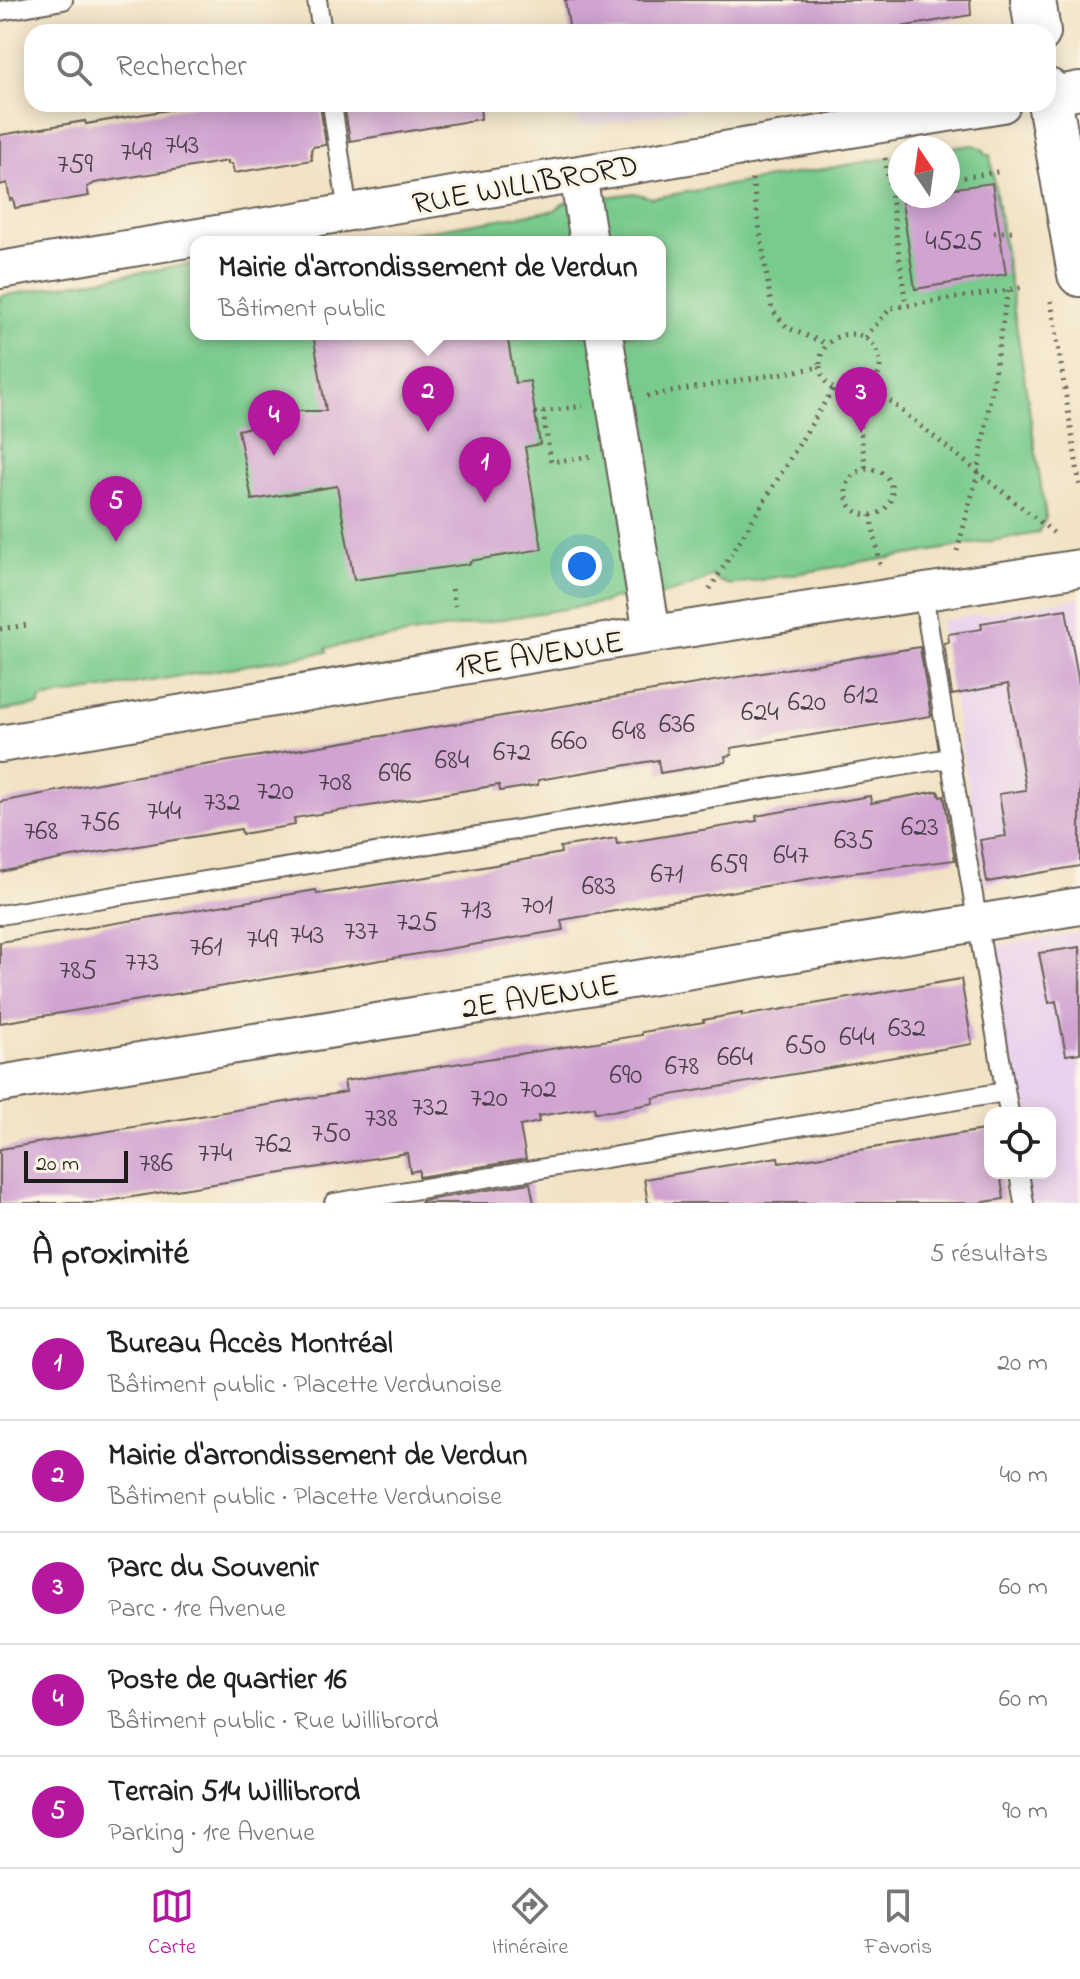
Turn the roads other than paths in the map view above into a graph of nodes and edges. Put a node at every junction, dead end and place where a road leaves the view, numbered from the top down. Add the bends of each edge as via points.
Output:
1 (63, 0) edge
2 (317, 0) edge
3 (1033, 0) edge
4 (0, 11) edge
5 (321, 24) edge
6 (1037, 24) edge
7 (1080, 90) edge
8 (1056, 93) edge
9 (333, 112) edge
10 (954, 112) edge
11 (1051, 112) edge
12 (578, 175) junction
13 (348, 213) junction
14 (208, 236) edge
15 (588, 236) edge
16 (190, 239) edge
17 (0, 270) edge
18 (1080, 274) edge
19 (605, 340) edge
20 (1080, 568) edge
21 (923, 593) junction
22 (652, 634) junction
23 (0, 744) edge
24 (950, 758) junction
25 (1080, 906) edge
26 (0, 915) edge
27 (978, 923) junction
28 (0, 1084) edge
29 (1005, 1092) junction
30 (1008, 1107) edge
31 (1020, 1179) edge
32 (334, 1203) edge
33 (1024, 1203) edge

1 - 4 lane
2 - 5 lane
3 - 6 street
7 - 8 street
9 - 13 lane
10 - 12 street, RUE WILLIBRORD
11 - 18 street
12 - 13 street, RUE WILLIBRORD
12 - 15 street
13 - 14 street, RUE WILLIBRORD
16 - 17 street, RUE WILLIBRORD
19 - 22 street
20 - 21 street, 1RE AVENUE
21 - 22 street, 1RE AVENUE
21 - 24 lane
22 - 23 street, 1RE AVENUE
24 - 26 lane
24 - 27 lane
25 - 27 street, 2E AVENUE
27 - 28 street, 2E AVENUE
27 - 29 lane
29 - 30 lane
29 - 32 lane
31 - 33 lane

